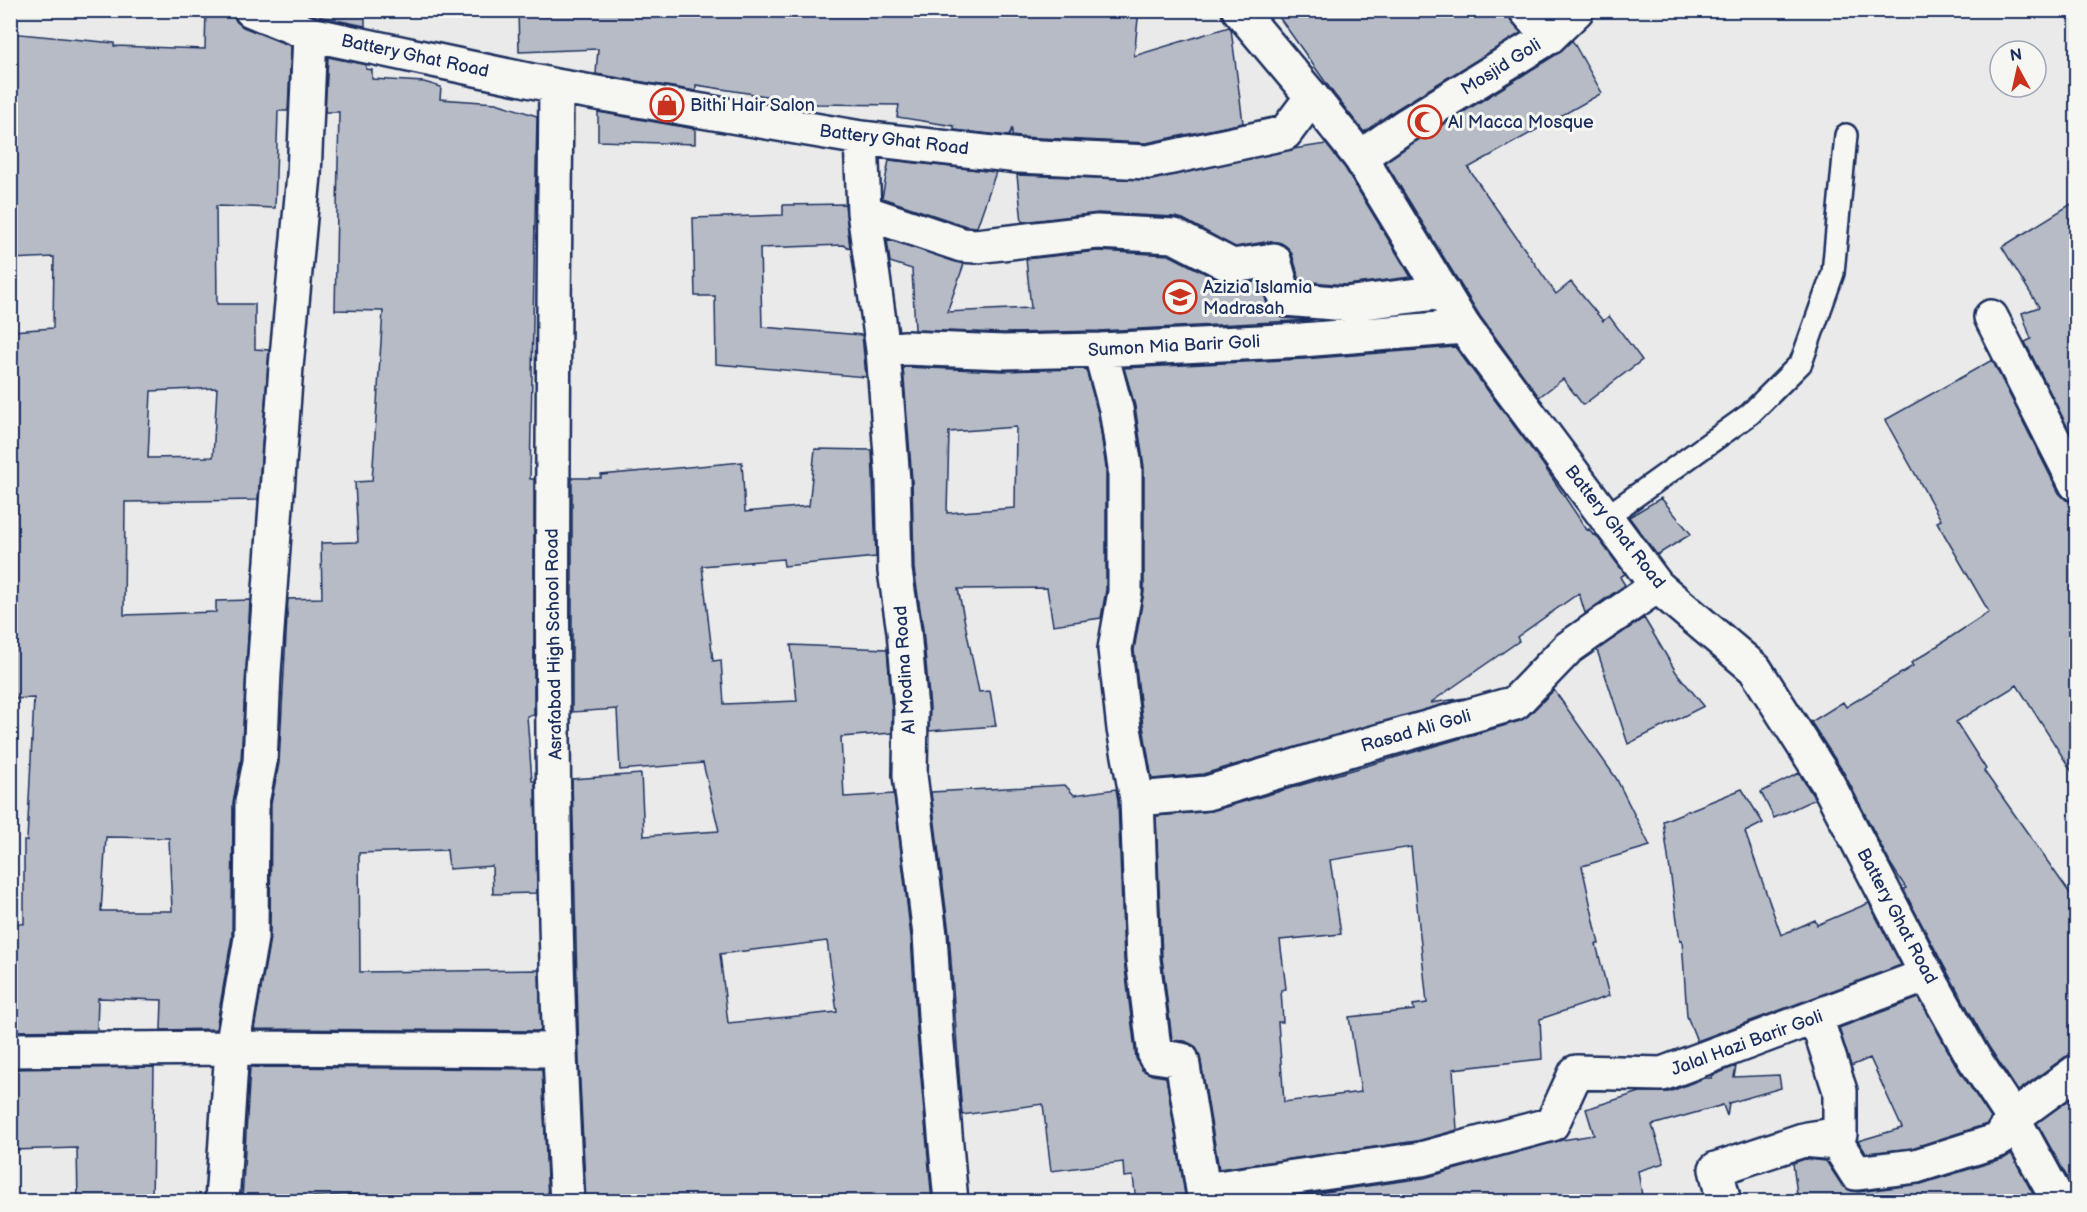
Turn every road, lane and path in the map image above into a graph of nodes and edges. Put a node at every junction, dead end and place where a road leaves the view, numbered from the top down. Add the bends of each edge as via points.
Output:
1 (251, 10) edge
2 (1239, 10) edge
3 (1526, 10) edge
4 (1576, 10) edge
5 (310, 34) junction
6 (1549, 38) junction
7 (556, 86) junction
8 (1312, 97) junction
9 (1846, 135) dead end
10 (861, 138) junction
11 (1359, 157) junction
12 (864, 212) junction
13 (1443, 292) junction
14 (1991, 317) dead end
15 (1464, 327) junction
16 (883, 350) junction
17 (1100, 350) junction
18 (2076, 484) edge
19 (1606, 517) junction
20 (1657, 586) junction
21 (1137, 799) junction
22 (1927, 975) junction
23 (1816, 1017) junction
24 (232, 1048) junction
25 (10, 1050) edge
26 (558, 1050) junction
27 (2076, 1072) edge
28 (2013, 1118) junction
29 (1803, 1140) junction
30 (1204, 1196) edge
31 (222, 1202) edge
32 (567, 1202) edge
33 (951, 1202) edge
34 (1724, 1202) edge
35 (2059, 1202) edge

1 - 5 street, Battery Ghat Road
2 - 8 street, Battery Ghat Road
3 - 6 street
4 - 6 street, Mosjid Goli
5 - 7 street, Battery Ghat Road
5 - 24 street via 304,175 287,356 260,762 252,802 251,938
6 - 11 street, Mosjid Goli
7 - 10 street, Battery Ghat Road
7 - 26 street, Asrafabad High School Road via 552,564
8 - 10 street, Battery Ghat Road via 1285,133 1148,162 1019,156
8 - 11 street, Battery Ghat Road
9 - 19 lane via 1833,273 1802,363 1750,414
10 - 12 street, Al Modina Road
11 - 13 street, Battery Ghat Road
12 - 13 street via 962,245 1097,232 1174,236 1232,266 1275,260 1285,298 1346,304
12 - 16 street, Al Modina Road
13 - 15 street, Battery Ghat Road
14 - 18 street
15 - 17 street, Sumon Mia Barir Goli
15 - 19 street, Battery Ghat Road
16 - 17 street, Sumon Mia Barir Goli
16 - 33 street, Al Modina Road via 895,571 911,710 910,775 930,934
17 - 21 street via 1116,409 1125,467 1125,592 1115,649
19 - 20 street, Battery Ghat Road
20 - 21 street, Rasad Ali Goli via 1568,648 1515,703 1207,793
20 - 22 street, Battery Ghat Road via 1755,669 1827,782
21 - 30 street via 1143,958 1155,1056 1182,1060
22 - 23 street, Jalal Hazi Barir Goli
22 - 28 street, Battery Ghat Road
23 - 29 street via 1840,1091 1840,1134
23 - 30 street, Jalal Hazi Barir Goli via 1662,1074 1576,1072 1552,1124 1421,1159
24 - 25 street
24 - 26 street
24 - 31 street
26 - 32 street, Asrafabad High School Road
27 - 28 street
28 - 29 street via 1999,1140 1916,1166 1856,1173 1837,1143
28 - 35 street, Battery Ghat Road
29 - 34 street via 1716,1169

